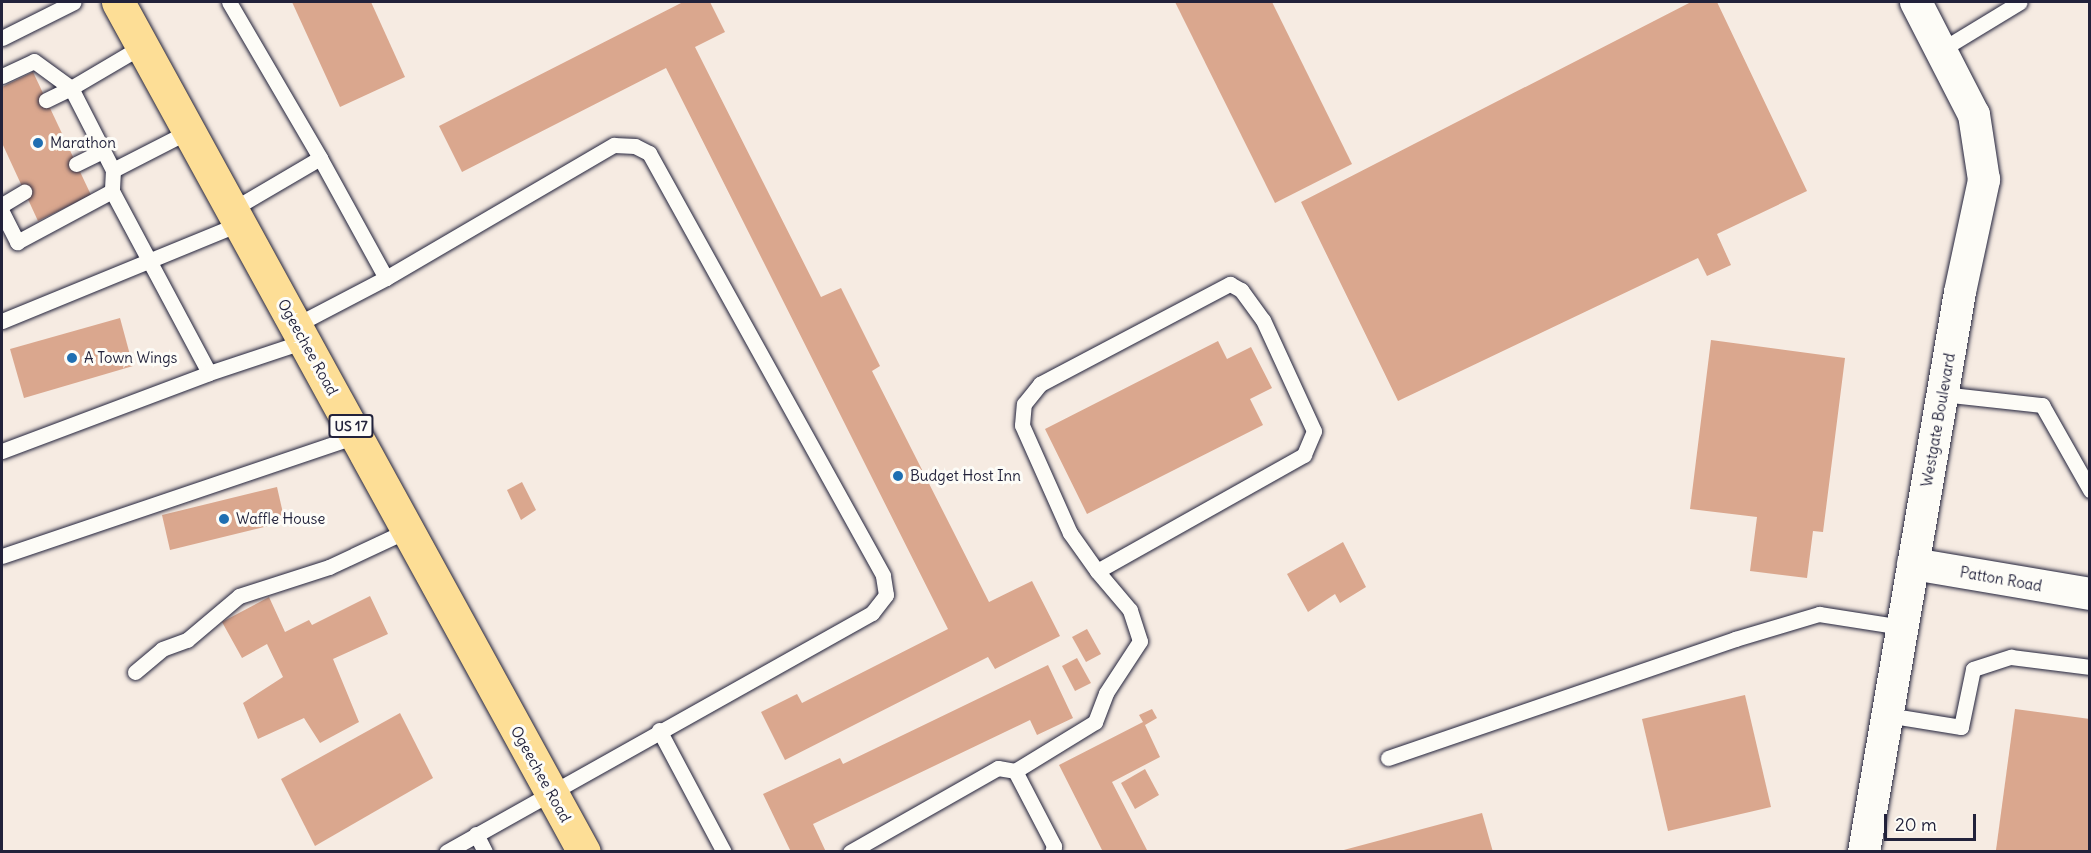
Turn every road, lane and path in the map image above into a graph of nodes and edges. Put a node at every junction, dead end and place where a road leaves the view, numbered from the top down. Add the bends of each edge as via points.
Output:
1 (74, 2) edge
2 (229, 2) edge
3 (1916, 2) edge
4 (2020, 2) edge
5 (121, 3) edge
6 (2, 38) edge
7 (144, 45) junction
8 (1941, 50) junction
9 (2, 76) edge
10 (71, 88) junction
11 (46, 100) dead end
12 (190, 130) junction
13 (103, 151) junction
14 (320, 158) junction
15 (76, 164) dead end
16 (113, 170) junction
17 (112, 191) junction
18 (24, 192) dead end
19 (2, 205) edge
20 (2, 212) edge
21 (237, 216) junction
22 (151, 262) junction
23 (386, 278) junction
24 (2, 321) edge
25 (300, 333) junction
26 (209, 373) junction
27 (1942, 394) junction
28 (357, 436) junction
29 (2, 451) edge
30 (2090, 490) edge
31 (408, 530) junction
32 (2, 556) edge
33 (1913, 564) junction
34 (1097, 571) junction
35 (2090, 594) edge
36 (1902, 627) junction
37 (2090, 667) edge
38 (135, 672) dead end
39 (1887, 715) junction
40 (659, 730) junction
41 (1388, 758) dead end
42 (1015, 771) junction
43 (550, 791) junction
44 (476, 834) junction
45 (446, 852) edge
46 (485, 852) edge
47 (584, 852) edge
48 (724, 852) edge
49 (850, 852) edge
50 (1052, 852) edge
51 (1864, 852) edge

1 - 6 lane
2 - 14 lane
3 - 8 street, Westgate Boulevard
4 - 8 lane
5 - 7 main road, Ogeechee Road / US 17
7 - 10 lane
7 - 12 main road, Ogeechee Road / US 17
8 - 27 street, Westgate Boulevard via 1974,115 1984,180
9 - 10 lane via 34,61
10 - 11 lane
10 - 13 lane
12 - 16 lane
12 - 21 main road, Ogeechee Road / US 17
13 - 15 lane
13 - 16 lane
14 - 21 lane
14 - 23 lane
16 - 17 lane
17 - 20 lane via 17,242
17 - 22 lane
18 - 19 lane
21 - 22 lane
21 - 25 main road, Ogeechee Road / US 17
22 - 24 lane
22 - 26 lane
23 - 25 lane
23 - 40 lane via 614,145 635,146 649,153 883,576 886,595 872,613
25 - 26 lane
25 - 28 main road, Ogeechee Road / US 17
26 - 29 lane
27 - 30 lane via 2042,405
27 - 33 street, Westgate Boulevard
28 - 31 main road, Ogeechee Road / US 17
28 - 32 lane
31 - 38 lane via 329,567 239,596 187,640 162,649
31 - 43 main road, Ogeechee Road / US 17
33 - 35 street, Patton Road
33 - 36 street, Westgate Boulevard
34 - 34 lane via 1304,455 1314,431 1263,320 1241,290 1230,284 1040,384 1024,404 1022,425 1070,533
34 - 42 lane via 1130,610 1140,641 1106,693 1095,722
36 - 39 street, Westgate Boulevard
36 - 41 lane via 1819,614
37 - 39 lane via 2011,657 1973,669 1961,727
39 - 51 street, Westgate Boulevard
40 - 43 lane
40 - 48 lane
42 - 49 lane via 998,768
42 - 50 lane via 1054,846
43 - 44 lane
43 - 47 main road, Ogeechee Road / US 17
44 - 45 lane
44 - 46 lane

